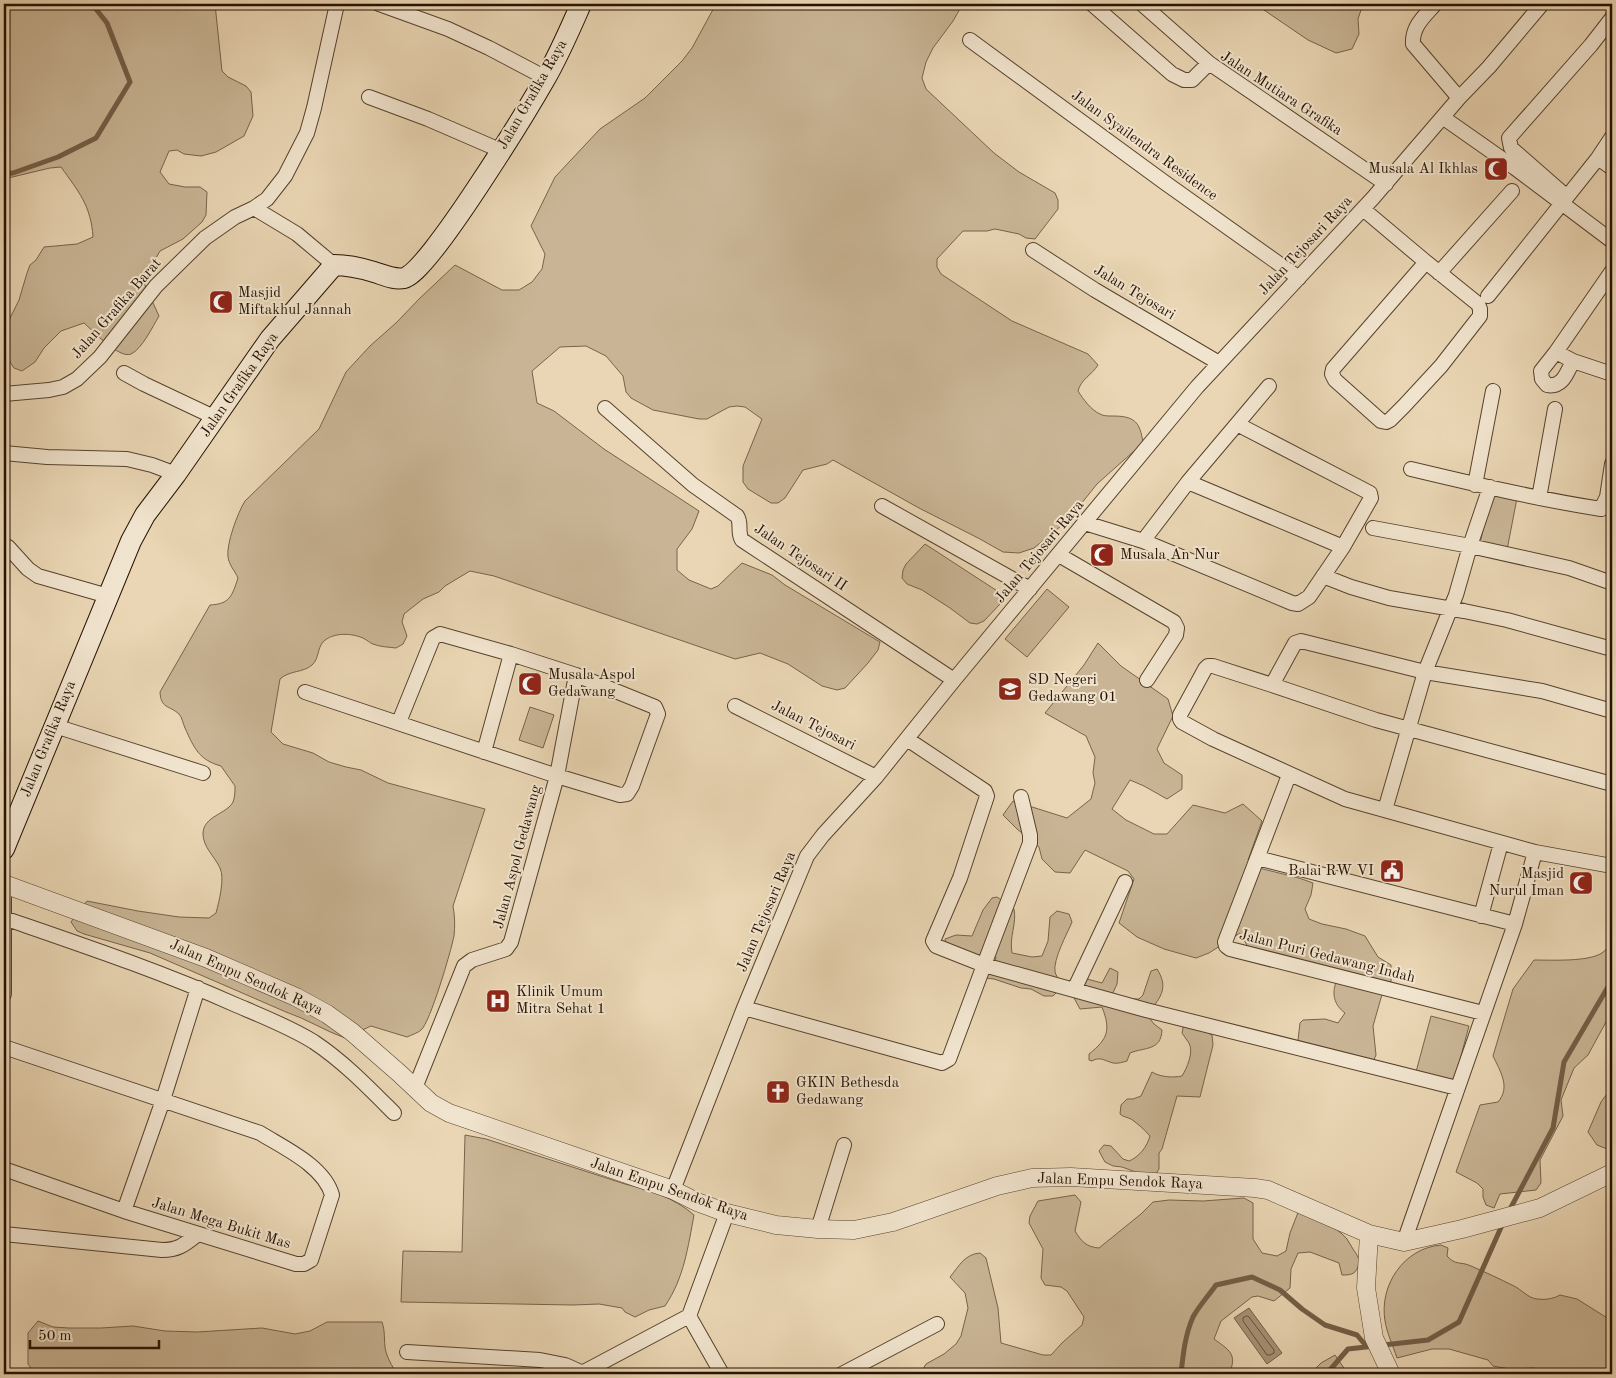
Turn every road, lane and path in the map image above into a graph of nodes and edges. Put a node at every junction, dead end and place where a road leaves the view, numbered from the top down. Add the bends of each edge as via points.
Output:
1 (337, 4) edge
2 (379, 4) edge
3 (581, 4) edge
4 (1092, 4) edge
5 (1142, 4) edge
6 (1436, 4) edge
7 (1542, 4) edge
8 (1612, 18) edge
9 (970, 40) dead end
10 (1209, 63) junction
11 (546, 78) junction
12 (369, 97) dead end
13 (1459, 98) junction
14 (1448, 121) dead end
15 (1612, 137) edge
16 (502, 151) junction
17 (1598, 158) junction
18 (1612, 168) edge
19 (1386, 184) junction
20 (1512, 191) dead end
21 (1565, 200) junction
22 (254, 208) junction
23 (1363, 209) junction
24 (1612, 241) edge
25 (1034, 250) dead end
26 (1426, 262) junction
27 (334, 265) junction
28 (1439, 273) junction
29 (1610, 277) edge
30 (1299, 278) junction
31 (1488, 296) dead end
32 (1556, 352) junction
33 (1573, 361) junction
34 (1219, 363) junction
35 (124, 373) dead end
36 (1612, 374) edge
37 (1269, 386) dead end
38 (1493, 391) dead end
39 (4, 394) edge
40 (605, 408) dead end
41 (1555, 409) dead end
42 (216, 418) junction
43 (1237, 424) junction
44 (4, 453) edge
45 (1612, 464) edge
46 (1411, 469) dead end
47 (176, 474) junction
48 (1188, 482) junction
49 (1474, 485) junction
50 (1490, 487) junction
51 (1539, 498) junction
52 (882, 506) dead end
53 (1085, 523) junction
54 (1373, 528) dead end
55 (1142, 541) junction
56 (4, 545) edge
57 (1470, 546) junction
58 (1343, 547) junction
59 (1059, 555) junction
60 (1323, 576) junction
61 (1612, 583) edge
62 (1030, 589) junction
63 (108, 596) junction
64 (1450, 608) junction
65 (1612, 649) edge
66 (511, 654) junction
67 (1425, 672) junction
68 (576, 675) junction
69 (954, 680) junction
70 (1147, 680) dead end
71 (1272, 685) junction
72 (306, 692) dead end
73 (735, 706) dead end
74 (1612, 711) edge
75 (399, 722) junction
76 (55, 726) junction
77 (1409, 729) junction
78 (907, 739) junction
79 (484, 752) junction
80 (203, 773) dead end
81 (1289, 775) junction
82 (557, 776) junction
83 (876, 777) junction
84 (1612, 784) edge
85 (1021, 797) dead end
86 (1385, 810) junction
87 (1501, 842) junction
88 (4, 849) edge
89 (1535, 852) junction
90 (1257, 858) junction
91 (1612, 866) edge
92 (1125, 882) dead end
93 (4, 884) edge
94 (1481, 916) junction
95 (4, 918) edge
96 (1514, 924) junction
97 (984, 965) junction
98 (198, 988) junction
99 (1074, 990) junction
100 (4, 994) edge
101 (744, 1008) junction
102 (1483, 1013) junction
103 (4, 1047) edge
104 (415, 1088) junction
105 (1457, 1088) junction
106 (163, 1100) junction
107 (394, 1113) dead end
108 (844, 1145) dead end
109 (4, 1169) edge
110 (1612, 1173) edge
111 (673, 1190) junction
112 (124, 1211) junction
113 (727, 1213) junction
114 (818, 1230) junction
115 (4, 1234) edge
116 (198, 1234) junction
117 (1369, 1234) junction
118 (1404, 1242) junction
119 (689, 1316) junction
120 (937, 1324) dead end
121 (407, 1352) dead end
122 (581, 1374) edge
123 (722, 1374) edge
124 (842, 1374) edge
125 (1391, 1374) edge

1 - 22 street, Jalan Grafika Barat via 307,133 285,176 267,199
2 - 11 street via 448,29
3 - 11 main road, Jalan Grafika Raya
4 - 10 street, Jalan Mutiara Grafika via 1172,74 1192,80
5 - 10 street
6 - 13 street via 1415,28 1413,44
7 - 13 street, Jalan Tejosari Raya
8 - 21 street via 1509,138 1511,148
9 - 30 street, Jalan Syailendra Residence
10 - 19 street, Jalan Mutiara Grafika
11 - 16 main road, Jalan Grafika Raya
12 - 16 street
13 - 19 street, Jalan Tejosari Raya
14 - 21 street
15 - 17 street
16 - 27 main road, Jalan Grafika Raya via 442,239 412,275 392,278 347,265
17 - 18 street
17 - 21 street
19 - 23 street, Jalan Tejosari Raya
20 - 28 street
21 - 24 street
21 - 31 street
22 - 27 street via 298,234
22 - 39 street, Jalan Grafika Barat via 206,238 156,286 100,357 77,379 63,387
23 - 26 street
23 - 30 street, Jalan Tejosari Raya
25 - 34 street, Jalan Tejosari
26 - 28 street
26 - 28 street via 1333,369 1335,380 1381,421 1390,420 1441,366 1480,316 1478,304
27 - 42 main road, Jalan Grafika Raya via 270,339
29 - 32 street
30 - 34 street, Jalan Tejosari Raya
32 - 33 street
32 - 33 street via 1542,371 1542,379 1547,385 1561,383
33 - 36 street
34 - 53 street, Jalan Tejosari Raya
35 - 42 street
37 - 43 street
38 - 49 street
40 - 69 street, Jalan Tejosari II via 693,485 737,516 742,540
41 - 51 street
42 - 47 main road, Jalan Grafika Raya
43 - 48 street
43 - 58 street via 1370,493 1371,498
44 - 47 street via 127,459
45 - 51 street via 1605,504 1601,509
46 - 49 street
47 - 63 main road, Jalan Grafika Raya via 130,541
48 - 55 street
48 - 58 street
49 - 50 street
50 - 51 street
50 - 57 street
52 - 62 street
53 - 55 street
53 - 59 street, Jalan Tejosari Raya
54 - 57 street
55 - 60 street via 1292,603 1298,604 1309,597
56 - 63 street via 38,576
57 - 61 street via 1569,568
57 - 64 street
58 - 60 street
59 - 62 street, Jalan Tejosari Raya
59 - 70 street via 1174,622 1176,635
60 - 64 street via 1389,598
62 - 69 street, Jalan Tejosari Raya
63 - 76 main road, Jalan Grafika Raya
64 - 65 street
64 - 67 street
66 - 68 street, Jalan Aspol Gedawang
66 - 75 street, Jalan Aspol Gedawang via 440,634 435,636
66 - 79 street
67 - 71 street via 1297,641
67 - 74 street via 1542,691
67 - 77 street
68 - 82 street, Jalan Aspol Gedawang
68 - 82 street, Jalan Aspol Gedawang via 656,707 658,714 627,794 620,795
69 - 78 street, Jalan Tejosari Raya
71 - 77 street
71 - 81 street via 1208,666 1180,719 1213,740
72 - 75 street, Jalan Aspol Gedawang
73 - 83 street, Jalan Tejosari
75 - 79 street, Jalan Aspol Gedawang
76 - 80 street
76 - 88 main road, Jalan Grafika Raya
77 - 84 street
77 - 86 street
78 - 83 street, Jalan Tejosari Raya
78 - 97 street via 987,793 960,878 933,941 936,946
79 - 82 street, Jalan Aspol Gedawang
81 - 86 street via 1345,799
81 - 90 street, Jalan Puri Gedawang Indah
82 - 104 street, Jalan Aspol Gedawang via 511,942 506,949 472,960 464,966
83 - 101 street, Jalan Tejosari Raya via 807,856
85 - 97 street via 1030,843
86 - 87 street
87 - 89 street
87 - 94 street
89 - 91 street
89 - 96 street
90 - 94 street
90 - 102 street, Jalan Puri Gedawang Indah via 1225,942 1230,949
92 - 99 street
93 - 95 street
93 - 104 street, Jalan Empu Sendok Raya via 206,958 296,997 352,1032
94 - 96 street
95 - 98 street
95 - 100 street
96 - 102 street
97 - 99 street
97 - 101 street via 949,1059 942,1063
98 - 106 street
98 - 107 street via 288,1027 313,1042 336,1058
99 - 105 street
101 - 111 street, Jalan Tejosari Raya
102 - 105 street
103 - 106 street, Jalan Mega Bukit Mas
104 - 111 street, Jalan Empu Sendok Raya via 431,1104 449,1113
105 - 118 street
106 - 112 street
106 - 116 street, Jalan Mega Bukit Mas via 260,1133 298,1156 330,1185 332,1194 311,1260 304,1264
108 - 114 street
109 - 112 street, Jalan Mega Bukit Mas
110 - 118 street, Jalan Empu Sendok Raya via 1540,1208
111 - 113 street, Jalan Empu Sendok Raya
112 - 116 street, Jalan Mega Bukit Mas
113 - 114 street, Jalan Empu Sendok Raya via 776,1225
113 - 119 street
114 - 117 street, Jalan Empu Sendok Raya via 871,1228 997,1186 1032,1178 1071,1176 1268,1190
115 - 116 street via 167,1250 182,1246
117 - 118 street, Jalan Empu Sendok Raya
117 - 125 street via 1366,1288 1374,1338
119 - 122 street
119 - 123 street
120 - 124 street
121 - 122 street via 540,1360 565,1365

